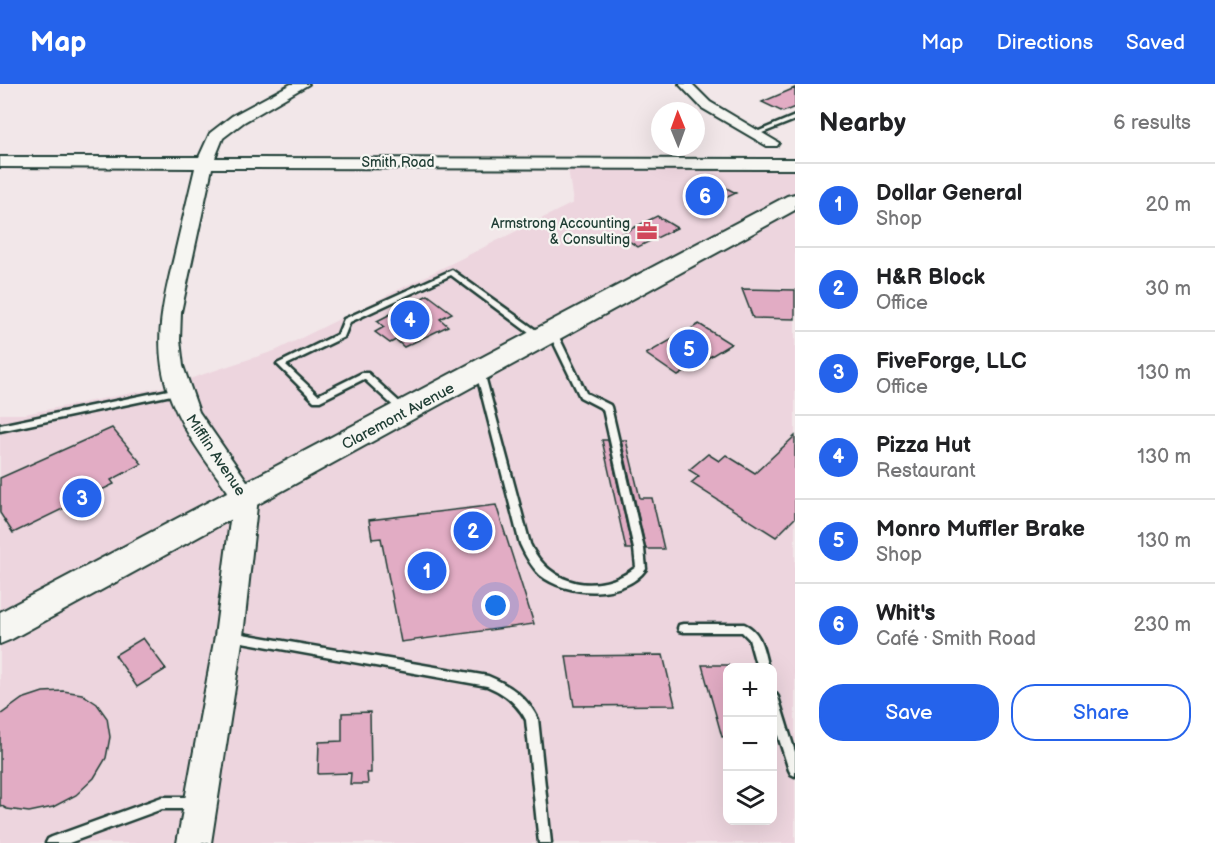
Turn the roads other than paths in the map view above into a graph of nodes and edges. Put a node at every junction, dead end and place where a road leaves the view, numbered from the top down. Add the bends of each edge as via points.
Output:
1 (302, 84) edge
2 (685, 84) edge
3 (795, 118) edge
4 (755, 134) junction
5 (772, 143) dead end
6 (0, 162) edge
7 (205, 162) junction
8 (795, 164) edge
9 (792, 207) edge
10 (547, 335) junction
11 (480, 372) junction
12 (178, 391) junction
13 (405, 412) junction
14 (0, 428) edge
15 (246, 497) junction
16 (683, 628) dead end
17 (0, 629) edge
18 (229, 636) junction
19 (762, 663) edge
20 (777, 714) edge
21 (795, 770) edge
22 (201, 803) junction
23 (52, 843) edge
24 (194, 843) edge
25 (545, 843) edge

1 - 7 street, Mifflin Avenue via 227,126 216,136
2 - 4 street via 706,105
3 - 4 lane
4 - 5 street
6 - 7 street, Smith Road
7 - 8 street, Smith Road
7 - 12 street, Mifflin Avenue via 169,330
9 - 10 main road, Claremont Avenue
10 - 11 main road, Claremont Avenue
10 - 11 lane via 583,395 607,407 639,549 641,569 632,578 616,585 577,587 558,581 533,561 525,544
10 - 13 lane via 453,272 347,321 341,335 281,364 317,399 365,375
11 - 13 main road, Claremont Avenue
12 - 14 lane
12 - 15 street, Mifflin Avenue via 197,432
13 - 15 main road, Claremont Avenue
15 - 17 main road, Claremont Avenue
15 - 18 street, Mifflin Avenue
16 - 19 lane via 744,628 754,637
18 - 22 street, Mifflin Avenue
18 - 25 lane via 488,681 507,689 523,702 532,719
20 - 21 lane
22 - 23 lane via 162,803
22 - 24 street, Mifflin Avenue

